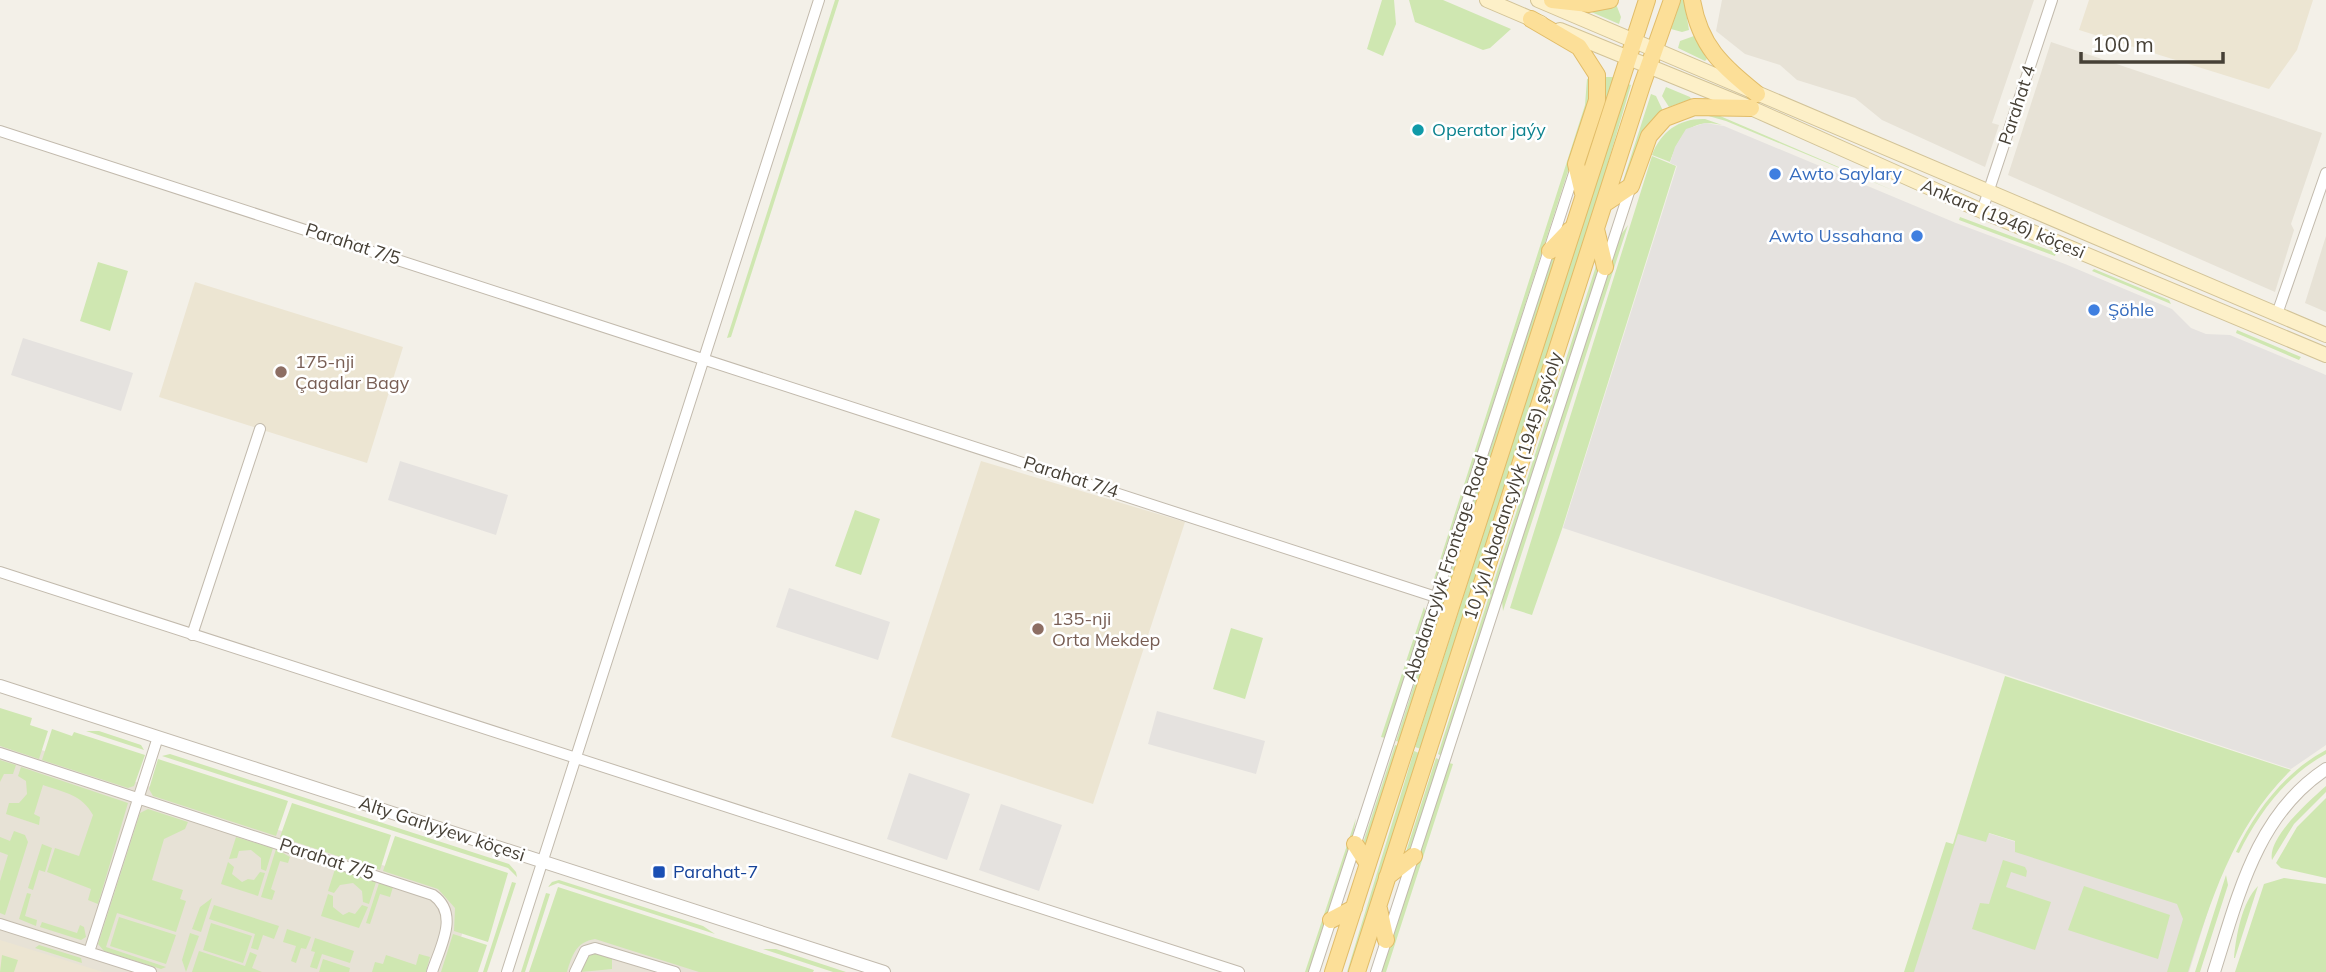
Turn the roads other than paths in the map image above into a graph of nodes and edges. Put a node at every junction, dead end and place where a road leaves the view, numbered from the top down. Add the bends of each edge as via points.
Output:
1 (819, 0) edge
2 (1487, 0) edge
3 (1538, 0) edge
4 (1552, 0) edge
5 (1609, 0) edge
6 (1647, 0) edge
7 (1672, 0) edge
8 (1692, 0) edge
9 (2052, 0) edge
10 (1531, 19) junction
11 (1631, 49) junction
12 (1655, 50) junction
13 (1649, 66) junction
14 (1754, 101) junction
15 (0, 131) edge
16 (1576, 164) junction
17 (2326, 173) edge
18 (1631, 186) junction
19 (1989, 191) junction
20 (1584, 195) junction
21 (1604, 204) junction
22 (1982, 211) junction
23 (1574, 225) junction
24 (1596, 228) junction
25 (1550, 251) junction
26 (1605, 267) junction
27 (2277, 314) junction
28 (2326, 335) edge
29 (2326, 355) edge
30 (705, 358) junction
31 (260, 429) dead end
32 (0, 572) edge
33 (1436, 597) junction
34 (192, 635) junction
35 (0, 686) edge
36 (158, 737) junction
37 (0, 753) edge
38 (575, 759) junction
39 (2326, 769) edge
40 (139, 798) junction
41 (1355, 844) junction
42 (1414, 856) junction
43 (543, 862) junction
44 (1368, 864) junction
45 (1387, 877) junction
46 (1378, 905) junction
47 (1354, 908) junction
48 (1331, 920) junction
49 (0, 924) edge
50 (1386, 940) junction
51 (89, 952) junction
52 (151, 972) edge
53 (432, 972) edge
54 (508, 972) edge
55 (575, 972) edge
56 (675, 972) edge
57 (884, 972) edge
58 (1239, 972) edge
59 (1314, 972) edge
60 (1333, 972) edge
61 (1357, 972) edge
62 (1376, 972) edge
63 (2214, 972) edge

1 - 30 street
2 - 10 main road, Ankara (1946) köçesi
3 - 11 main road, Ankara (1946) köçesi
4 - 5 main road via 1589,4
6 - 11 main road, 10 ýyl Abadançylyk (1945) şaýoly
7 - 12 main road, 10 ýyl Abadançylyk (1945) şaýoly
8 - 14 main road via 1704,42
9 - 19 street, Parahat 4
10 - 11 main road, Ankara (1946) köçesi
10 - 16 main road via 1579,47 1597,75 1597,100
11 - 12 main road, Ankara (1946) köçesi
11 - 13 main road, Ankara (1946) köçesi
11 - 20 main road, 10 ýyl Abadançylyk (1945) şaýoly
12 - 13 main road, 10 ýyl Abadançylyk (1945) şaýoly
12 - 14 main road, Ankara (1946) köçesi
13 - 14 main road, Ankara (1946) köçesi
13 - 21 main road, 10 ýyl Abadançylyk (1945) şaýoly
14 - 18 main road via 1694,107 1665,118 1649,136
14 - 19 main road, Ankara (1946) köçesi
14 - 22 main road, Ankara (1946) köçesi
15 - 30 street, Parahat 7/5
16 - 20 main road
16 - 25 street, Abadancylyk Frontage Road
17 - 27 street
18 - 21 main road
18 - 26 street
19 - 22 street, Parahat 4
19 - 27 main road, Ankara (1946) köçesi
20 - 23 main road, 10 ýyl Abadançylyk (1945) şaýoly
21 - 24 main road, 10 ýyl Abadançylyk (1945) şaýoly
22 - 29 main road, Ankara (1946) köçesi
23 - 25 main road
23 - 44 main road, 10 ýyl Abadançylyk (1945) şaýoly
24 - 26 main road
24 - 45 main road, 10 ýyl Abadançylyk (1945) şaýoly
25 - 33 street, Abadancylyk Frontage Road
26 - 42 street
27 - 28 main road, Ankara (1946) köçesi
30 - 33 street, Parahat 7/4
30 - 38 street
31 - 34 street
32 - 34 street
33 - 41 street, Abadancylyk Frontage Road
34 - 38 street
35 - 36 street, Alty Garlyýew köçesi
36 - 40 street
36 - 43 street, Alty Garlyýew köçesi
37 - 40 street, Parahat 7/5
38 - 43 street
38 - 58 street
39 - 63 street via 2293,797 2260,842
40 - 51 street
40 - 53 street, Parahat 7/5 via 433,895 444,904 448,920
41 - 44 main road
41 - 48 street, Abadancylyk Frontage Road
42 - 45 main road
42 - 50 street
43 - 54 street
43 - 57 street, Alty Garlyýew köçesi
44 - 47 main road, 10 ýyl Abadançylyk (1945) şaýoly
45 - 46 main road, 10 ýyl Abadançylyk (1945) şaýoly
46 - 50 main road
46 - 61 main road, 10 ýyl Abadançylyk (1945) şaýoly
47 - 48 main road
47 - 60 main road, 10 ýyl Abadançylyk (1945) şaýoly
48 - 59 street, Abadancylyk Frontage Road
49 - 51 street
50 - 62 street
51 - 52 street
55 - 56 street via 584,951 596,948

